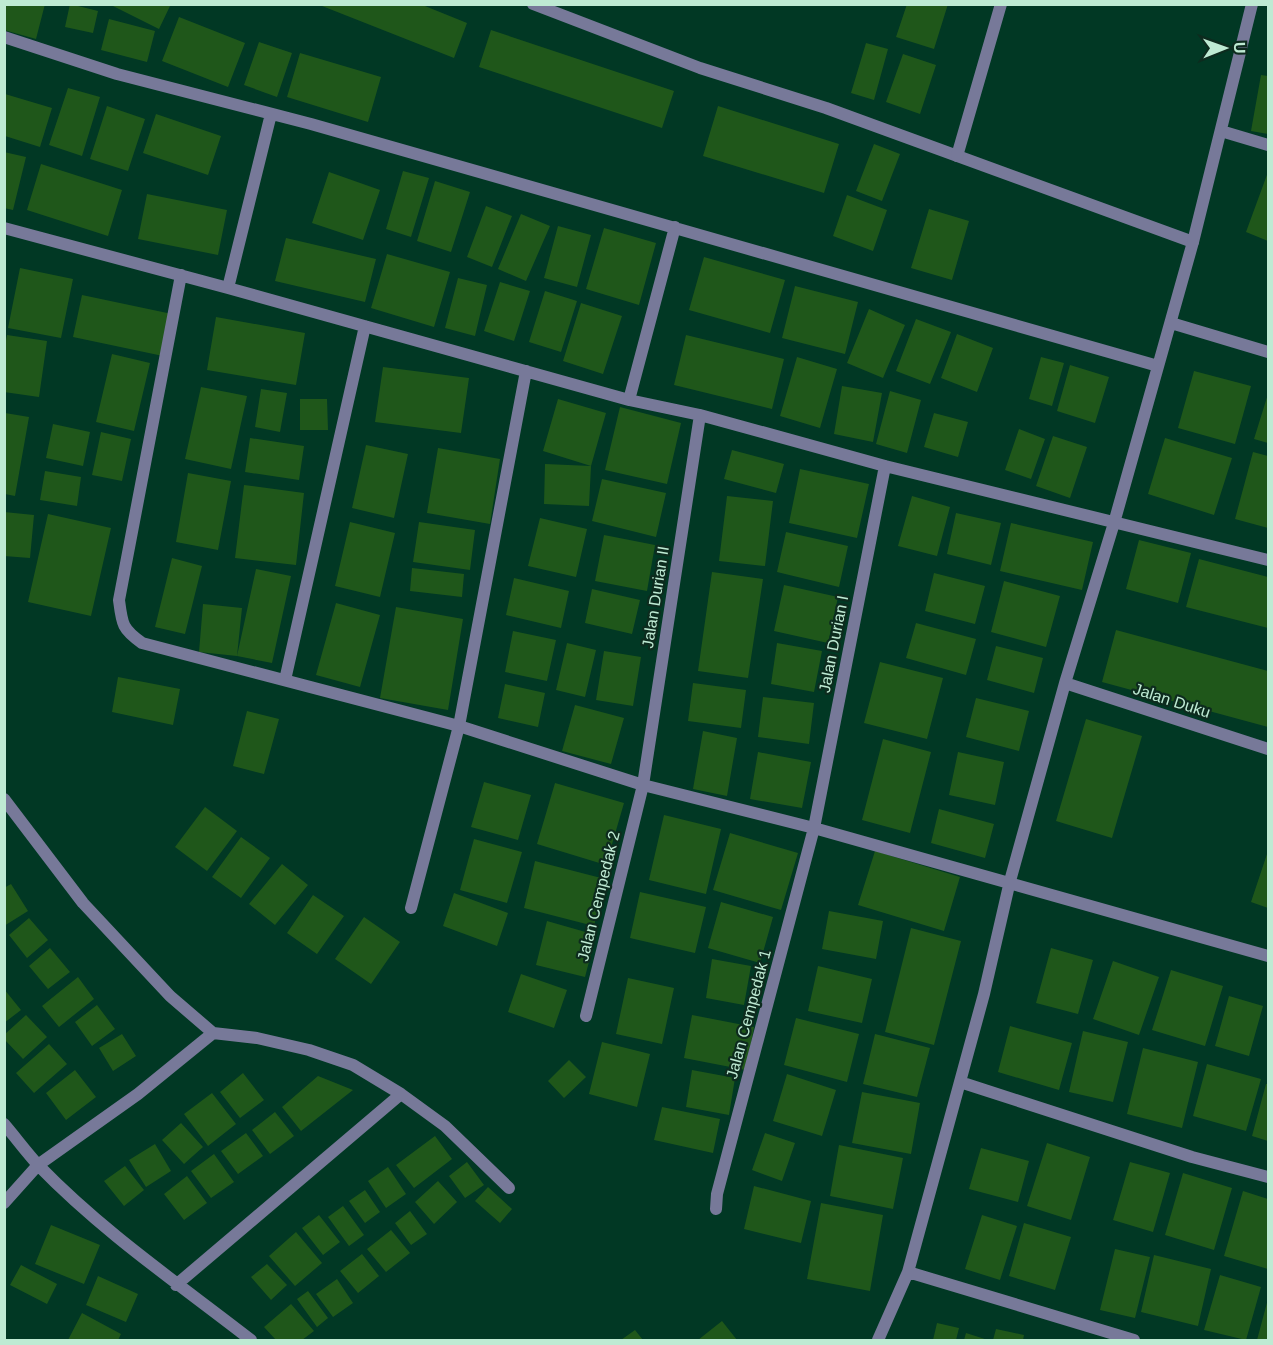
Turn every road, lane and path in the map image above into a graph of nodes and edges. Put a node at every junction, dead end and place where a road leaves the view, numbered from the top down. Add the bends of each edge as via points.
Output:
1 (533, 4) edge
2 (1001, 4) edge
3 (1252, 4) edge
4 (4, 38) edge
5 (271, 114) junction
6 (1221, 131) junction
7 (1269, 145) edge
8 (957, 156) junction
9 (675, 227) junction
10 (4, 228) edge
11 (1193, 242) junction
12 (181, 275) junction
13 (228, 288) junction
14 (1171, 323) junction
15 (365, 326) junction
16 (1269, 352) edge
17 (1158, 366) junction
18 (526, 371) junction
19 (629, 400) junction
20 (700, 414) junction
21 (885, 466) junction
22 (1114, 523) junction
23 (1269, 560) edge
24 (285, 680) junction
25 (1065, 683) junction
26 (459, 726) junction
27 (1269, 749) edge
28 (643, 784) junction
29 (4, 799) edge
30 (814, 828) junction
31 (1010, 882) junction
32 (411, 908) dead end
33 (1269, 956) edge
34 (586, 1016) dead end
35 (213, 1033) junction
36 (960, 1082) junction
37 (401, 1094) junction
38 (4, 1124) edge
39 (38, 1165) junction
40 (1269, 1177) edge
41 (509, 1188) dead end
42 (4, 1203) edge
43 (716, 1209) dead end
44 (908, 1272) junction
45 (176, 1285) junction
46 (251, 1341) edge
47 (878, 1341) edge
48 (1134, 1341) edge

1 - 8 street via 700,68
2 - 8 street
3 - 6 street
4 - 5 street via 117,74
5 - 9 street
5 - 13 street
6 - 7 street
6 - 11 street
8 - 11 street
9 - 17 street
9 - 19 street
10 - 12 street
11 - 14 street
12 - 13 street
12 - 24 street via 119,600 121,622 142,643
13 - 15 street
14 - 16 street
14 - 17 street
15 - 18 street
15 - 24 street
17 - 22 street
18 - 19 street
18 - 26 street
19 - 20 street
20 - 21 street
20 - 28 street, Jalan Durian II
21 - 22 street
21 - 30 street, Jalan Durian I
22 - 23 street
22 - 25 street
24 - 26 street
25 - 27 street, Jalan Duku
25 - 31 street
26 - 28 street
26 - 32 street
28 - 30 street
28 - 34 street, Jalan Cempedak 2
29 - 35 street via 82,903 170,996
30 - 31 street
30 - 43 street, Jalan Cempedak 1
31 - 33 street
31 - 36 street
35 - 37 street via 309,1050 353,1065
35 - 39 street via 138,1094
36 - 40 street
36 - 44 street
37 - 41 street via 445,1126
37 - 45 street
38 - 39 street
39 - 42 street
39 - 45 street
44 - 47 street
44 - 48 street
45 - 46 street

